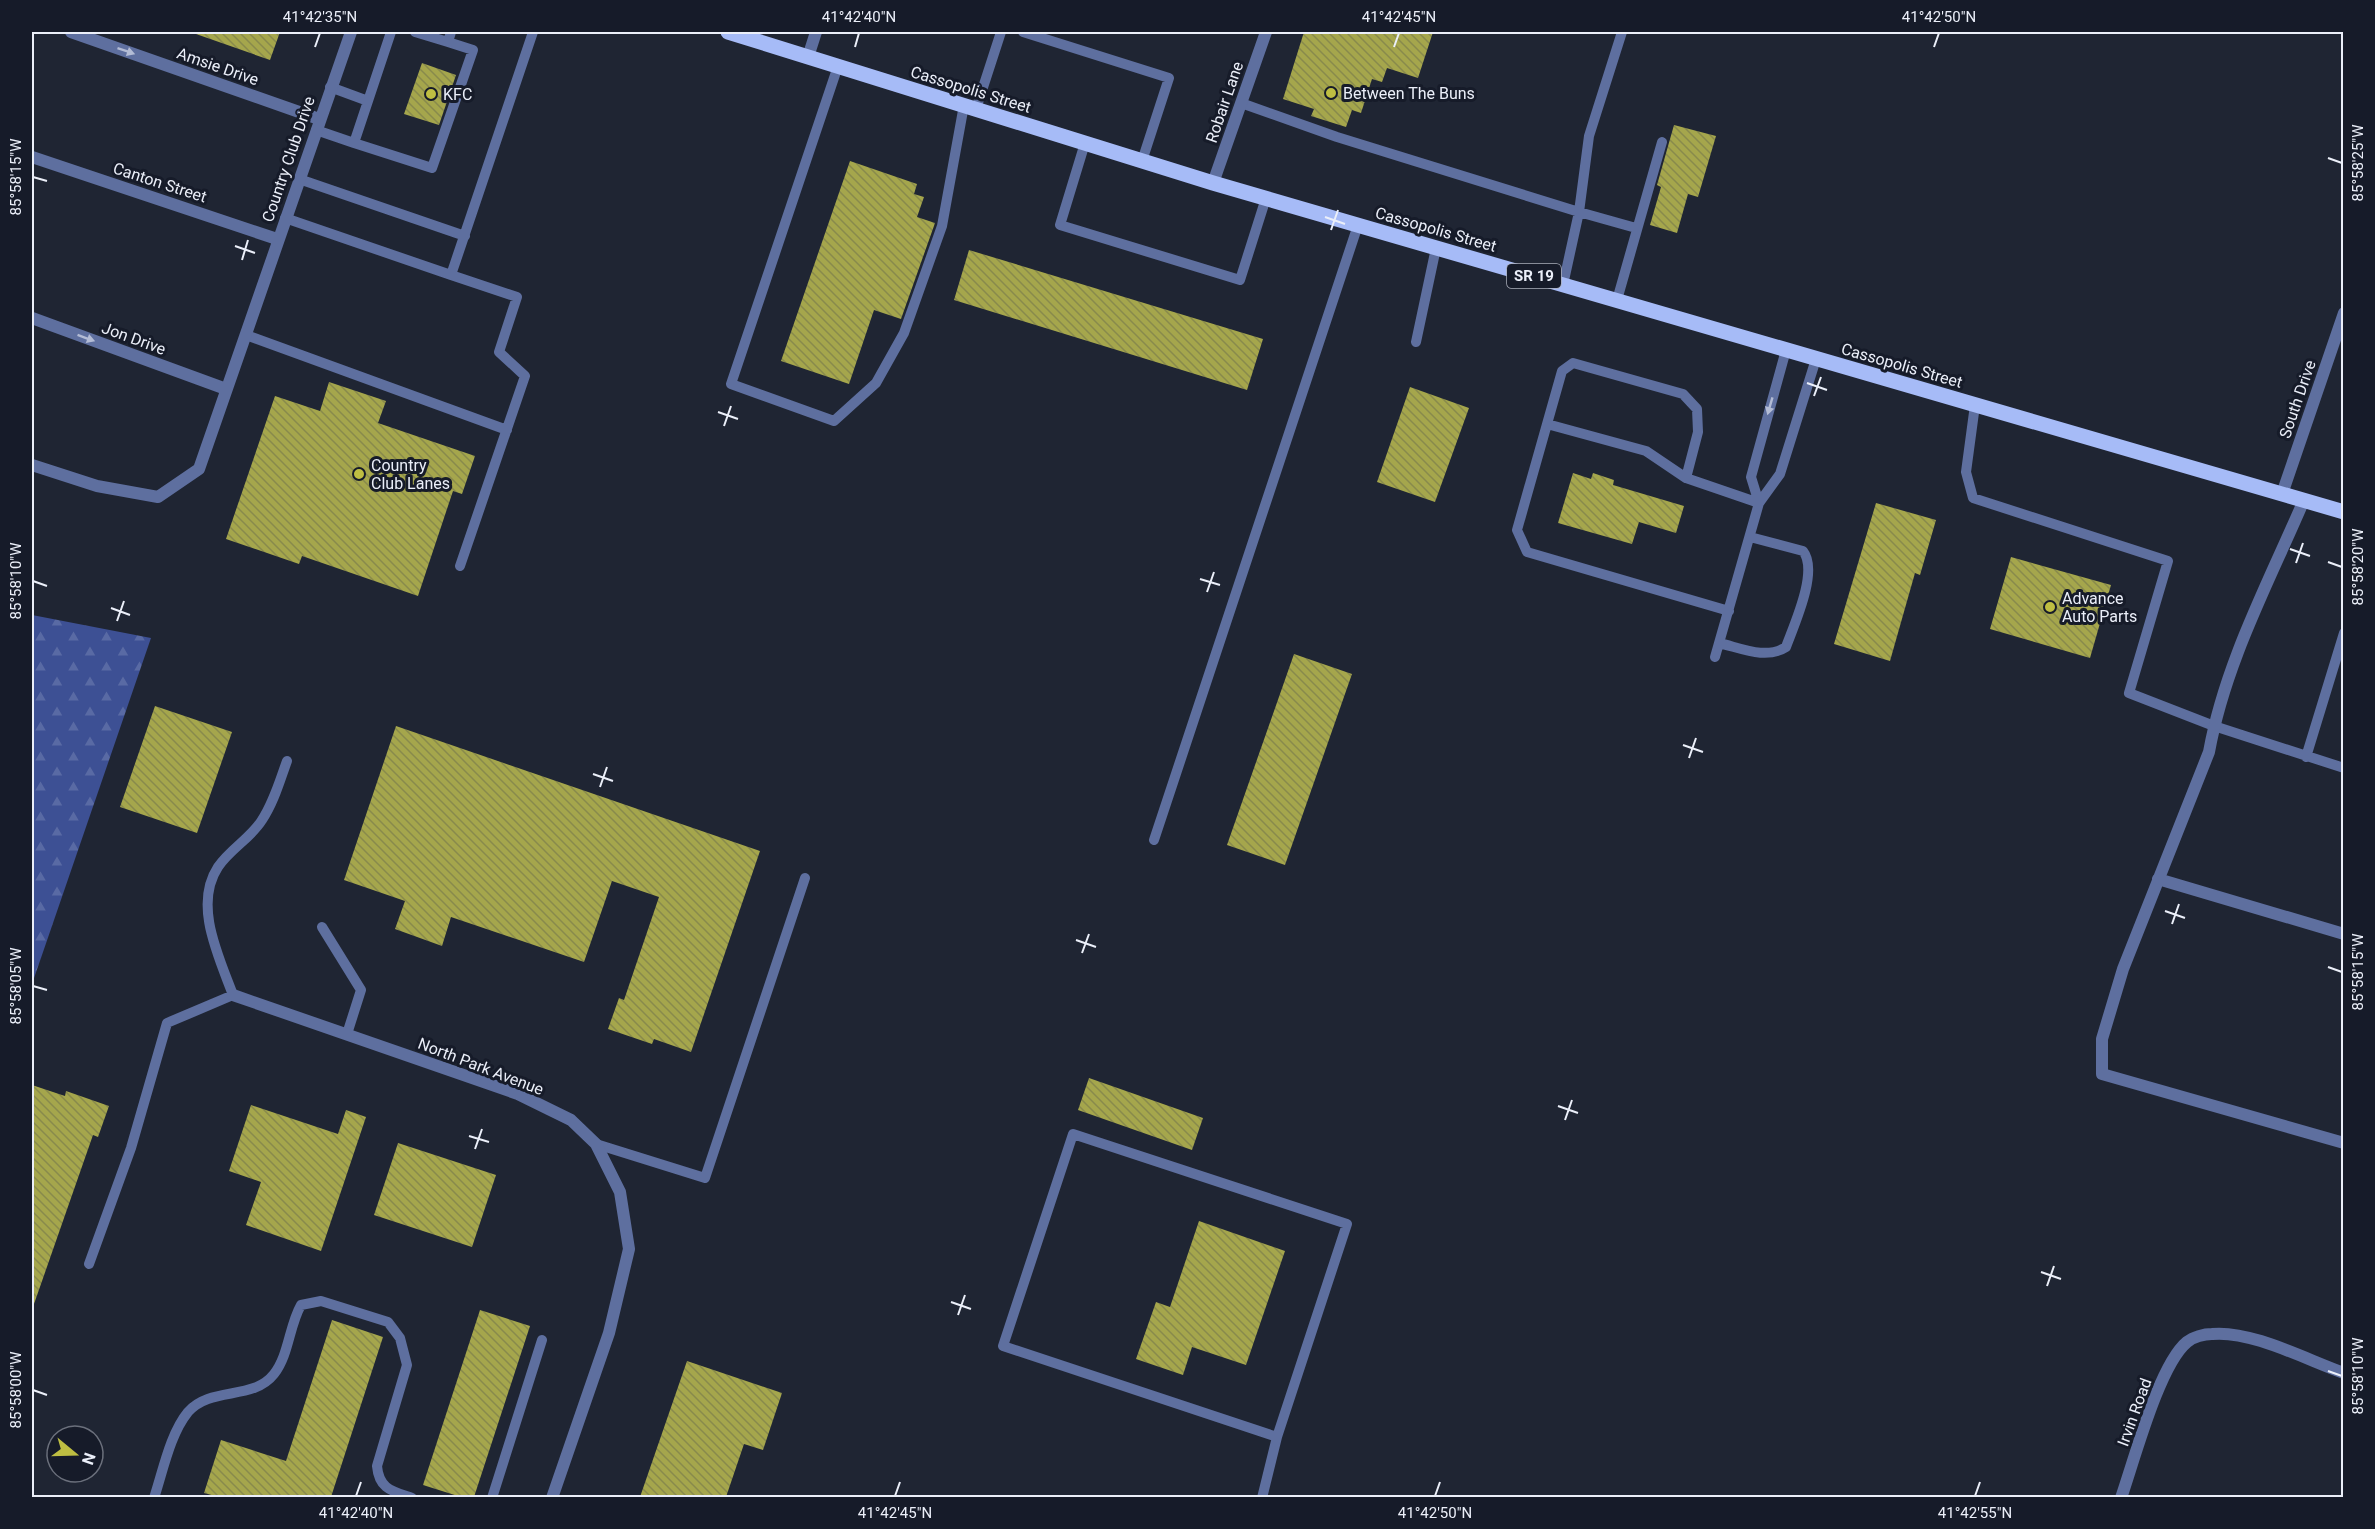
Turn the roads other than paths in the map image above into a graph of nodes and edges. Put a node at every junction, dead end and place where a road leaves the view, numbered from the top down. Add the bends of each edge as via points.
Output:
1 (71, 32) edge
2 (351, 32) edge
3 (391, 32) edge
4 (414, 32) edge
5 (533, 32) edge
6 (728, 32) edge
7 (816, 32) edge
8 (1002, 32) edge
9 (1023, 32) edge
10 (1266, 32) edge
11 (1622, 32) edge
12 (449, 37) edge
13 (808, 57) junction
14 (838, 66) junction
15 (330, 87) junction
16 (368, 101) junction
17 (1241, 103) junction
18 (970, 107) junction
19 (317, 124) junction
20 (1662, 142) dead end
21 (354, 143) junction
22 (1085, 143) junction
23 (32, 157) edge
24 (1142, 161) junction
25 (299, 179) junction
26 (1213, 183) junction
27 (1266, 198) junction
28 (1579, 212) junction
29 (285, 218) junction
30 (1358, 225) junction
31 (1636, 228) junction
32 (465, 236) junction
33 (278, 239) junction
34 (1436, 248) junction
35 (451, 275) junction
36 (1563, 285) junction
37 (1617, 300) junction
38 (2343, 314) edge
39 (32, 318) edge
40 (246, 335) junction
41 (1416, 342) dead end
42 (1786, 350) junction
43 (1816, 358) junction
44 (226, 389) junction
45 (1975, 405) junction
46 (1547, 424) junction
47 (507, 430) junction
48 (32, 465) edge
49 (1686, 478) junction
50 (2282, 494) junction
51 (2304, 500) junction
52 (1759, 503) junction
53 (2343, 512) edge
54 (1750, 537) junction
55 (460, 566) dead end
56 (1728, 610) junction
57 (2343, 633) edge
58 (1719, 643) junction
59 (1715, 657) dead end
60 (2214, 726) junction
61 (2306, 756) junction
62 (287, 761) dead end
63 (2343, 768) edge
64 (1154, 840) dead end
65 (805, 878) dead end
66 (2158, 879) junction
67 (322, 927) dead end
68 (2343, 934) edge
69 (233, 994) junction
70 (347, 1034) junction
71 (2343, 1143) edge
72 (596, 1144) junction
73 (89, 1264) dead end
74 (542, 1340) dead end
75 (2343, 1373) edge
76 (1277, 1437) junction
77 (154, 1497) edge
78 (412, 1497) edge
79 (492, 1497) edge
80 (552, 1497) edge
81 (1262, 1497) edge
82 (2121, 1497) edge

1 -> 19 street, Amsie Drive
2 - 15 street, Country Club Drive
3 - 16 lane
4 - 12 lane
5 - 32 lane
6 - 13 main road, Cassopolis Street / SR 19
7 - 13 street
8 - 18 lane
9 - 24 lane via 1169,78
10 - 17 street, Robair Lane
11 - 28 lane via 1589,136
12 - 21 lane via 473,50 432,168
13 - 14 main road, Cassopolis Street / SR 19
14 - 18 main road, Cassopolis Street / SR 19
14 - 18 lane via 731,384 834,421 876,383 904,333 942,226
15 - 16 lane
15 - 19 street, Country Club Drive
16 - 21 lane
17 - 26 street, Robair Lane
17 - 28 lane via 1336,137
18 - 22 main road, Cassopolis Street / SR 19
19 - 21 lane
19 - 25 street, Country Club Drive
20 - 31 lane
22 - 24 main road, Cassopolis Street / SR 19
22 - 27 lane via 1060,225 1240,280
23 - 33 street, Canton Street
24 - 26 main road, Cassopolis Street / SR 19
25 - 29 street, Country Club Drive
25 - 32 lane
26 - 27 main road, Cassopolis Street / SR 19
27 - 30 main road, Cassopolis Street / SR 19
28 - 31 lane
28 - 36 lane
29 - 33 street, Country Club Drive
29 - 35 lane
30 - 34 main road, Cassopolis Street / SR 19
30 - 64 lane
31 - 37 lane
32 - 35 lane
33 - 40 street, Country Club Drive
34 - 36 main road, Cassopolis Street / SR 19
34 - 41 lane
35 - 47 lane via 517,297 499,352 525,376
36 - 37 main road, Cassopolis Street / SR 19
37 - 42 main road, Cassopolis Street / SR 19
38 - 50 street, South Drive
39 -> 44 street, Jon Drive
40 - 44 street, Country Club Drive
40 - 47 lane
42 - 43 main road, Cassopolis Street / SR 19
42 -> 52 lane via 1750,477
43 - 45 main road, Cassopolis Street / SR 19
43 - 52 lane via 1780,474
44 - 48 street, Country Club Drive via 199,469 158,497 97,486
45 - 50 main road, Cassopolis Street / SR 19
45 - 60 lane via 1966,472 1973,498 2168,561 2129,693
46 - 49 lane via 1646,451
46 - 49 lane via 1562,371 1573,363 1683,394 1697,409 1698,432
46 - 56 lane via 1517,530 1527,552
47 - 55 lane
49 - 52 lane
50 - 51 main road, Cassopolis Street / SR 19
51 - 53 main road, Cassopolis Street / SR 19
51 - 60 street via 2245,632
52 - 54 lane
54 - 56 lane
54 - 58 lane via 1803,551 1810,573 1786,647 1764,654
56 - 58 lane
57 - 61 lane
58 - 59 lane
60 - 61 lane
60 - 66 street via 2209,752
61 - 63 lane
62 - 69 lane via 261,823 218,868 211,883 208,900 213,941
65 - 72 lane via 705,1178
66 - 68 street
66 - 71 street via 2123,969 2102,1039 2102,1074
67 - 70 lane via 361,990
69 - 70 street, North Park Avenue
69 - 73 lane via 167,1023 131,1148
70 - 72 street, North Park Avenue via 518,1094 571,1120
72 - 80 street, North Park Avenue via 620,1192 629,1250 609,1333
74 - 79 lane
75 - 82 street, Irvin Road via 2235,1336 2214,1333 2187,1342 2167,1371
76 - 76 lane via 1347,1224 1073,1134 1003,1346
76 - 81 lane
77 - 78 lane via 188,1412 208,1398 254,1388 274,1374 301,1305 314,1301 388,1322 400,1338 407,1365 377,1466 378,1478 386,1489

